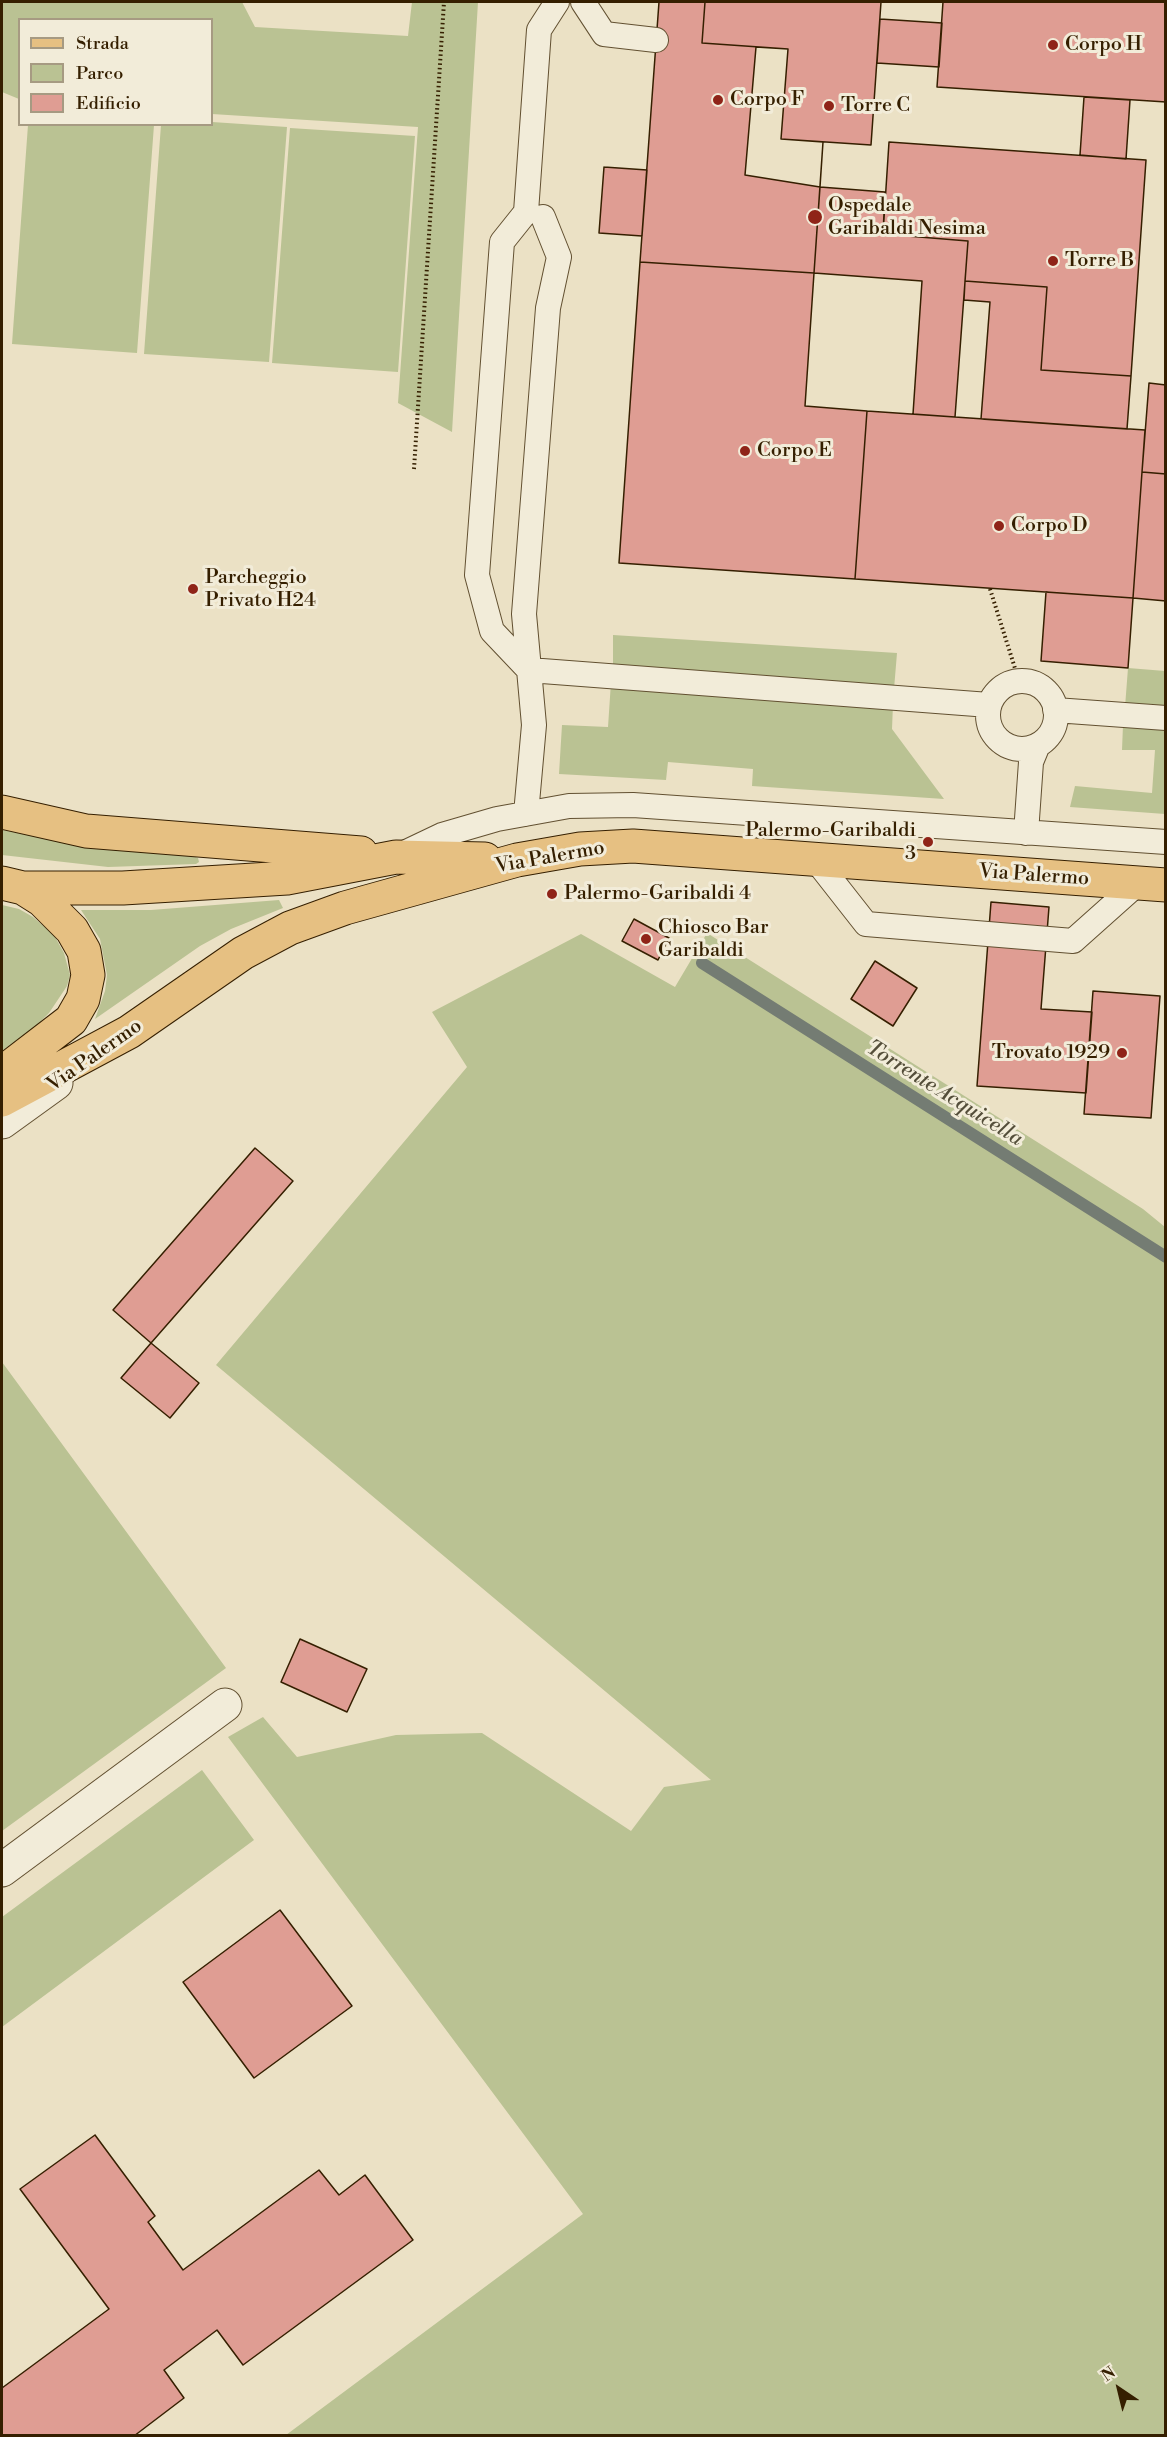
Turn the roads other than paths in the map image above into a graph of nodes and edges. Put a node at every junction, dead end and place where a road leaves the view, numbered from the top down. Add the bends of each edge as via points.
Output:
1 (557, 2) edge
2 (583, 2) edge
3 (656, 40) dead end
4 (543, 217) dead end
5 (529, 670) junction
6 (989, 705) junction
7 (1055, 710) junction
8 (1166, 718) edge
9 (1038, 745) junction
10 (1010, 747) junction
11 (2, 812) edge
12 (526, 814) junction
13 (1019, 832) junction
14 (1166, 842) edge
15 (396, 857) junction
16 (814, 859) junction
17 (517, 860) junction
18 (1152, 884) edge
19 (12, 886) edge
20 (62, 1028) junction
21 (129, 1032) junction
22 (2, 1073) edge
23 (2, 1090) edge
24 (2, 1100) edge
25 (2, 1122) edge
26 (225, 1705) dead end
27 (2, 1870) edge

1 - 5 lane via 539,30 526,212 502,242 477,575 492,631
2 - 3 lane via 604,34
4 - 5 lane via 559,257 548,308 525,614
5 - 6 lane
5 - 12 lane via 534,725
6 - 7 lane via 1001,688 1019,681 1039,686 1052,700
6 - 10 lane via 994,735
7 - 8 lane
7 - 9 lane via 1052,730
9 - 10 lane
9 - 13 lane via 1031,762
10 - 13 lane via 1018,762
11 - 15 main road via 86,831
12 - 13 lane via 569,806 633,805
12 - 15 lane via 442,836
13 - 14 lane
15 - 17 main road
15 - 19 main road via 287,878 123,888
16 - 17 main road, Via Palermo via 633,846 580,849
16 - 18 main road, Via Palermo
16 - 18 lane via 866,924 1073,941
17 - 21 main road, Via Palermo via 345,908 291,928 243,952
19 - 20 main road via 42,900 60,916 78,940 87,963 83,999
20 - 22 main road
20 - 23 street
21 - 24 main road
21 - 25 street, Via Palermo
26 - 27 street

